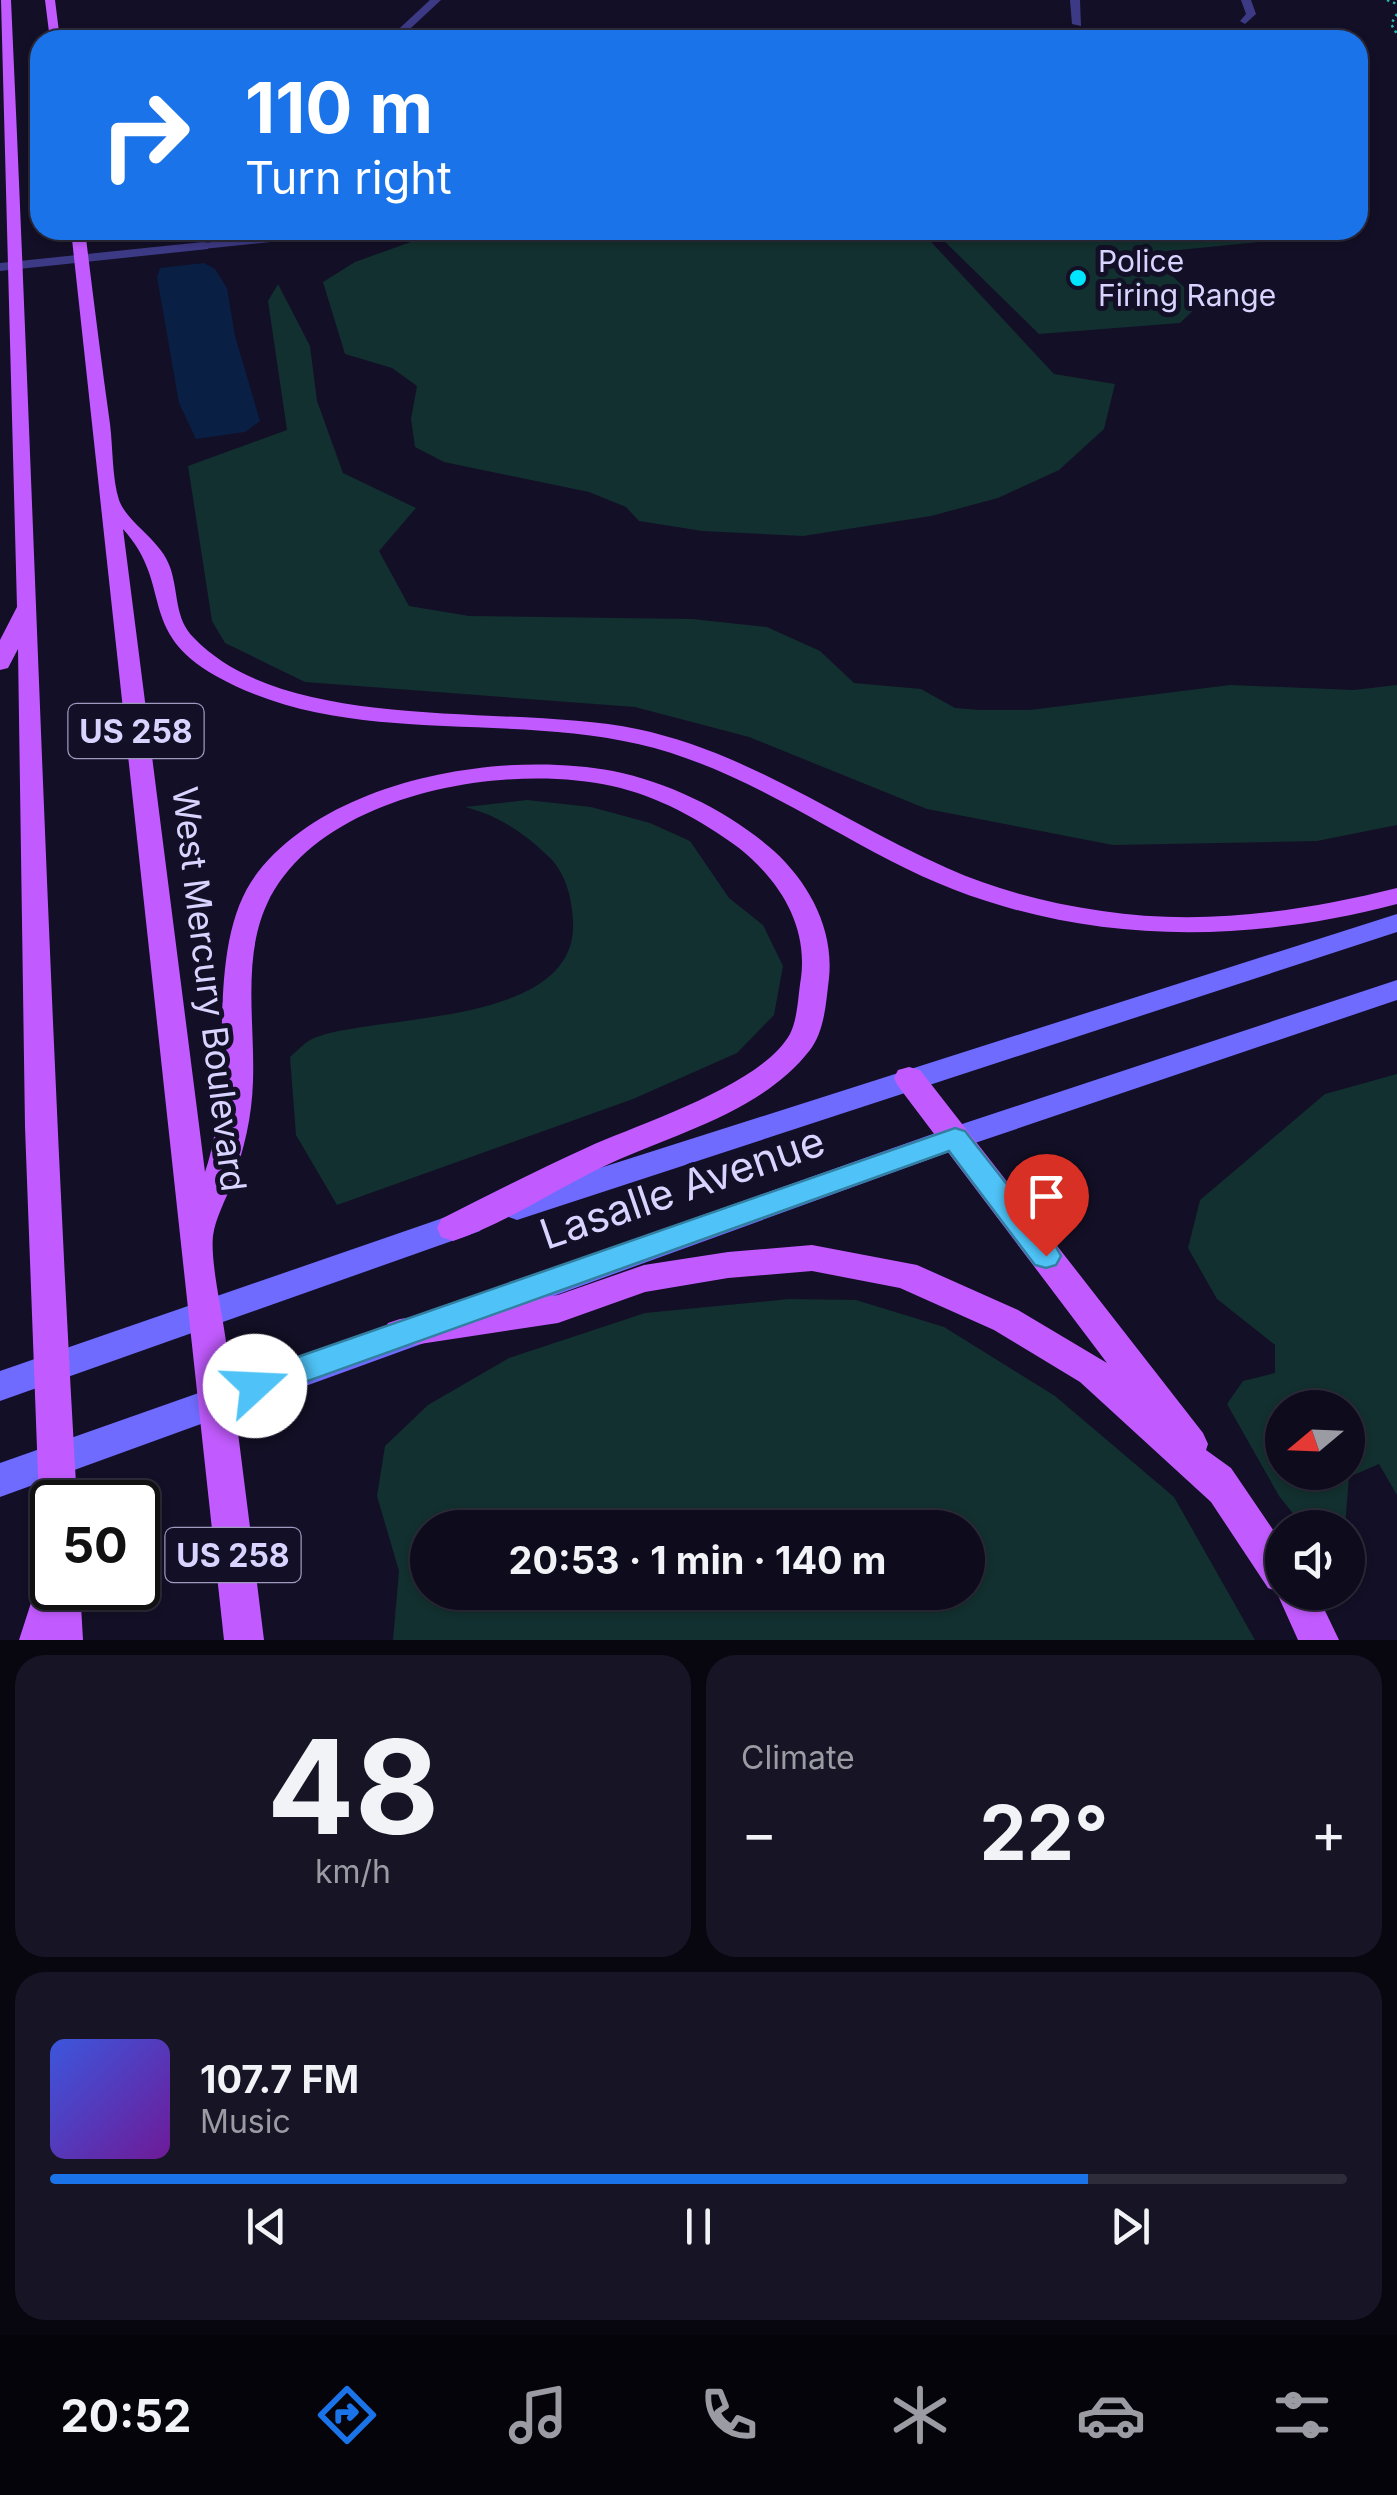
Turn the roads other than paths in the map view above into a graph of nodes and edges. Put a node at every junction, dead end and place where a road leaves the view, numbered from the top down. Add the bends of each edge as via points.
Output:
1 (6, 0) edge
2 (50, 0) edge
3 (436, 0) edge
4 (849, 0) edge
5 (1075, 0) edge
6 (1246, 0) edge
7 (836, 5) dead end
8 (1245, 21) dead end
9 (1077, 24) dead end
10 (54, 30) edge
11 (403, 30) edge
12 (4, 90) edge
13 (79, 240) edge
14 (260, 240) edge
15 (203, 246) joint
16 (82, 258) junction
17 (8, 266) edge
18 (112, 505) junction
19 (28, 606) junction
20 (0, 663) edge
21 (1397, 896) edge
22 (1397, 923) edge
23 (1397, 990) edge
24 (909, 1078) junction
25 (955, 1138) junction
26 (453, 1228) junction
27 (198, 1232) junction
28 (400, 1333) junction
29 (0, 1386) edge
30 (0, 1480) edge
31 (57, 1480) edge
32 (1227, 1492) junction
33 (1265, 1549) edge
34 (237, 1582) junction
35 (50, 1610) edge
36 (60, 1610) edge
37 (1303, 1610) edge
38 (39, 1640) edge
39 (63, 1640) edge
40 (244, 1640) edge
41 (257, 1640) edge
42 (1319, 1640) edge

1 - 12 main road, US 258
2 - 10 main road
3 - 11 street
4 - 7 street
5 - 9 street
6 - 8 street via 1251,14
12 - 17 main road, US 258
13 - 16 main road, West Mercury Boulevard / US 258
14 - 15 lane
15 - 16 street
16 - 17 street
16 - 18 main road, West Mercury Boulevard / US 258
17 - 19 main road, US 258
18 - 21 main road via 158,562 171,622 193,650 266,691 360,709 585,727 696,751 940,875 1018,903 1169,926 1340,914
18 - 27 main road, West Mercury Boulevard / US 258
19 - 20 main road
19 - 31 main road, US 258 via 40,1128
22 - 24 main road, Lasalle Avenue
23 - 25 main road, Lasalle Avenue
24 - 25 main road
24 - 26 main road, Lasalle Avenue
25 - 28 main road, Lasalle Avenue
25 - 32 main road
26 - 27 main road via 753,1085 802,1039 818,964 808,920 786,874 726,825 650,788 561,772 473,776 375,798 291,850 248,909 236,959 241,1017 235,1119
26 - 29 main road, Lasalle Avenue
27 - 34 main road, West Mercury Boulevard / US 258
28 - 30 main road, Lasalle Avenue
28 - 32 main road via 558,1309 644,1279 728,1264 812,1258 905,1275 1006,1320 1092,1371
32 - 33 main road
34 - 40 main road, West Mercury Boulevard / US 258
34 - 41 main road
35 - 38 main road
36 - 39 main road
37 - 42 main road

